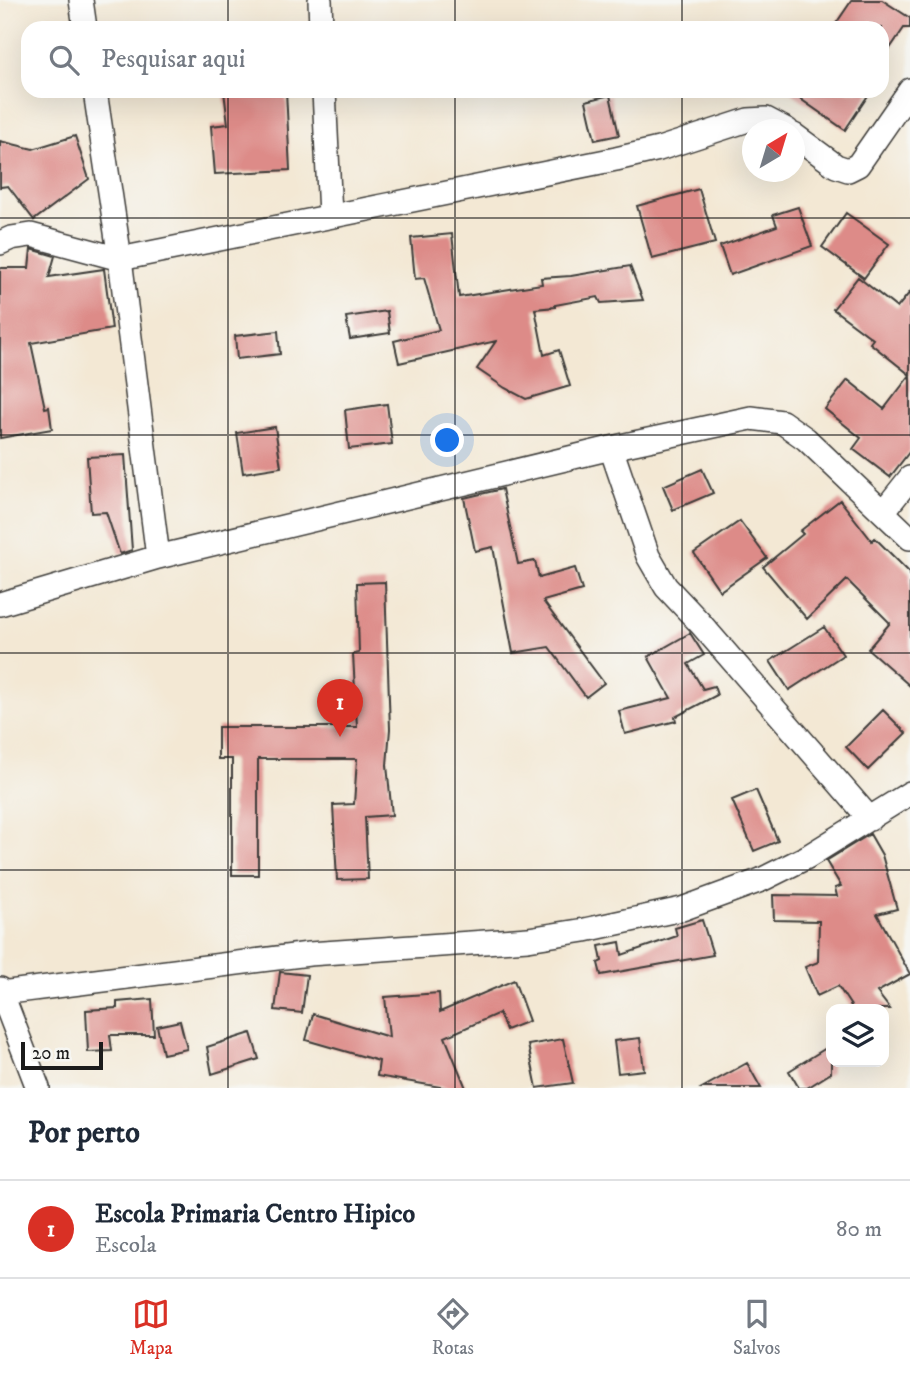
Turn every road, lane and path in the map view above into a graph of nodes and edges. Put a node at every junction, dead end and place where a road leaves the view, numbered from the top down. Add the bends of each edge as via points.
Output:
1 (81, 0) edge
2 (320, 0) edge
3 (84, 21) edge
4 (321, 21) edge
5 (910, 90) edge
6 (96, 98) edge
7 (324, 98) edge
8 (742, 122) edge
9 (805, 143) edge
10 (330, 215) junction
11 (0, 243) edge
12 (120, 259) junction
13 (611, 448) junction
14 (910, 478) edge
15 (883, 512) junction
16 (910, 538) edge
17 (158, 557) junction
18 (0, 604) edge
19 (910, 793) edge
20 (870, 819) junction
21 (1, 991) edge
22 (38, 1088) edge

1 - 3 street
2 - 4 street
5 - 9 street via 858,165 848,170 836,166
6 - 12 street
7 - 10 street
8 - 10 street via 659,149
10 - 12 street
11 - 12 street via 31,235
12 - 17 street
13 - 15 street via 751,418 782,422
13 - 17 street
13 - 20 street via 648,556 666,587
14 - 15 street
15 - 16 street
17 - 18 street
19 - 20 street
20 - 21 street via 761,880 682,909 585,930 528,939 309,954
21 - 22 street

